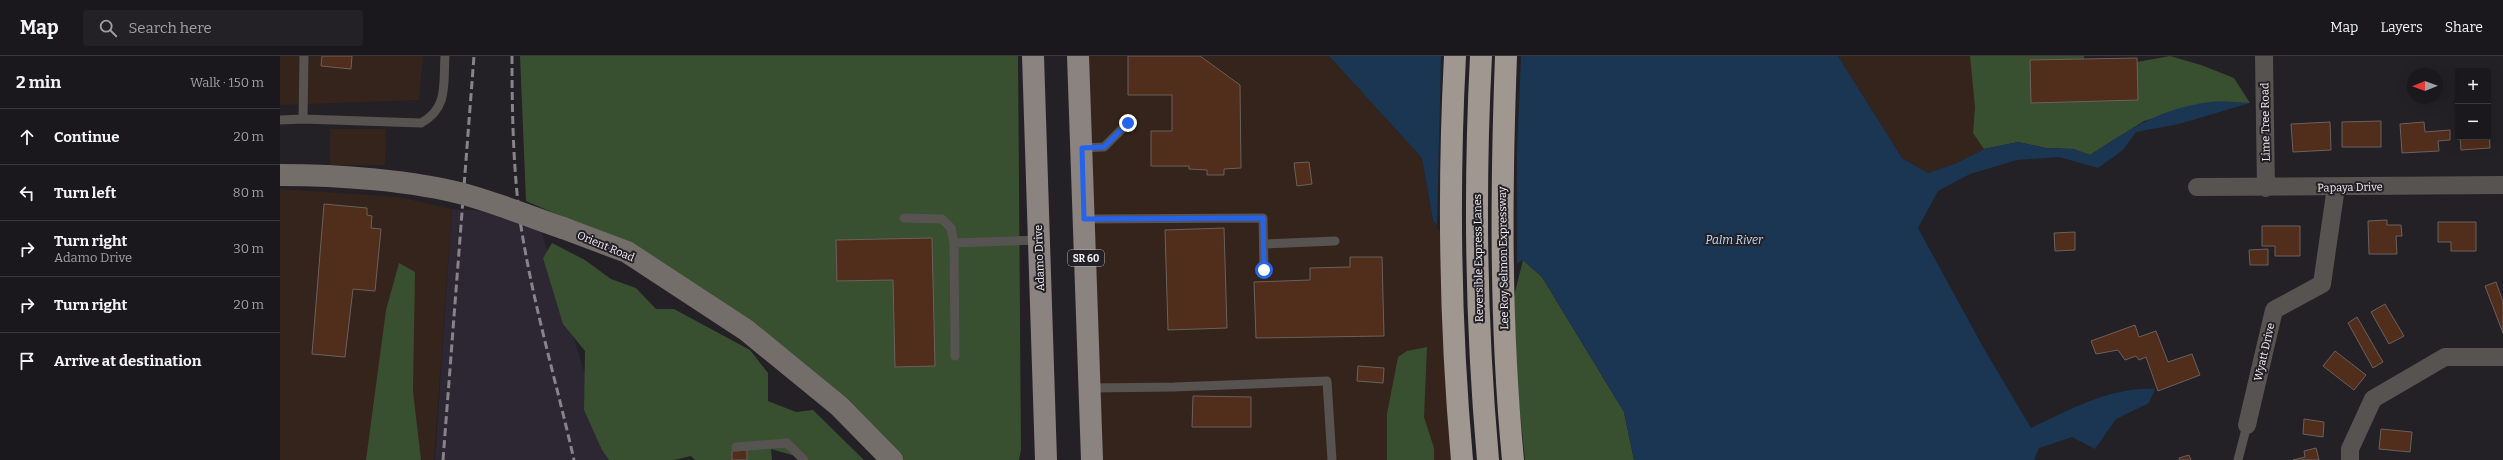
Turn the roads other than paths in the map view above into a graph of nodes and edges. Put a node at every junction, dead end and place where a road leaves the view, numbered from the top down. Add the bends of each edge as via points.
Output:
1 (304, 56) edge
2 (445, 56) edge
3 (1033, 56) edge
4 (1078, 56) edge
5 (1455, 56) edge
6 (1481, 56) edge
7 (1506, 56) edge
8 (2264, 56) edge
9 (280, 120) edge
10 (303, 120) junction
11 (1128, 123) dead end
12 (1082, 148) junction
13 (280, 175) edge
14 (2503, 185) edge
15 (2197, 187) dead end
16 (2336, 187) junction
17 (2266, 188) junction
18 (904, 218) dead end
19 (1084, 219) junction
20 (1039, 240) junction
21 (1335, 241) dead end
22 (954, 243) junction
23 (1264, 244) junction
24 (1264, 270) dead end
25 (955, 356) dead end
26 (2503, 357) edge
27 (1090, 388) junction
28 (2247, 425) joint
29 (1045, 428) junction
30 (736, 447) dead end
31 (804, 460) edge
32 (892, 460) edge
33 (1034, 460) edge
34 (1046, 460) edge
35 (1092, 460) edge
36 (1332, 460) edge
37 (1462, 460) edge
38 (1488, 460) edge
39 (1513, 460) edge
40 (2238, 460) edge
41 (2350, 460) edge

1 - 10 lane
2 - 10 lane via 443,101 432,117 422,123
3 - 20 main road, Adamo Drive
4 - 12 main road, SR 60
5 - 37 highway via 1452,216 1454,318
6 - 38 highway, Reversible Express Lanes via 1477,274
7 - 39 highway, Lee Roy Selmon Expressway via 1502,182 1503,294
8 - 17 street, Lime Tree Road
9 - 10 lane
11 - 12 lane via 1104,147
12 - 19 main road, SR 60
13 - 32 street, Orient Road, bridge via 396,182 466,195 627,252 746,330 839,406
14 - 16 street, Papaya Drive
15 - 17 street, Papaya Drive
16 - 17 street, Papaya Drive
16 - 28 street, Wyatt Drive via 2322,284 2274,310
18 - 22 lane via 942,219 951,228
19 - 23 lane via 1263,218
19 - 27 main road, SR 60
20 - 22 lane
20 - 29 main road, Adamo Drive
21 - 23 lane
22 - 25 lane
23 - 24 lane
26 - 41 street via 2445,357 2373,399 2350,449
27 - 35 main road, SR 60
27 - 36 lane via 1327,381
28 - 40 lane
29 - 33 street
29 - 34 main road, Adamo Drive
30 - 31 lane via 787,444

